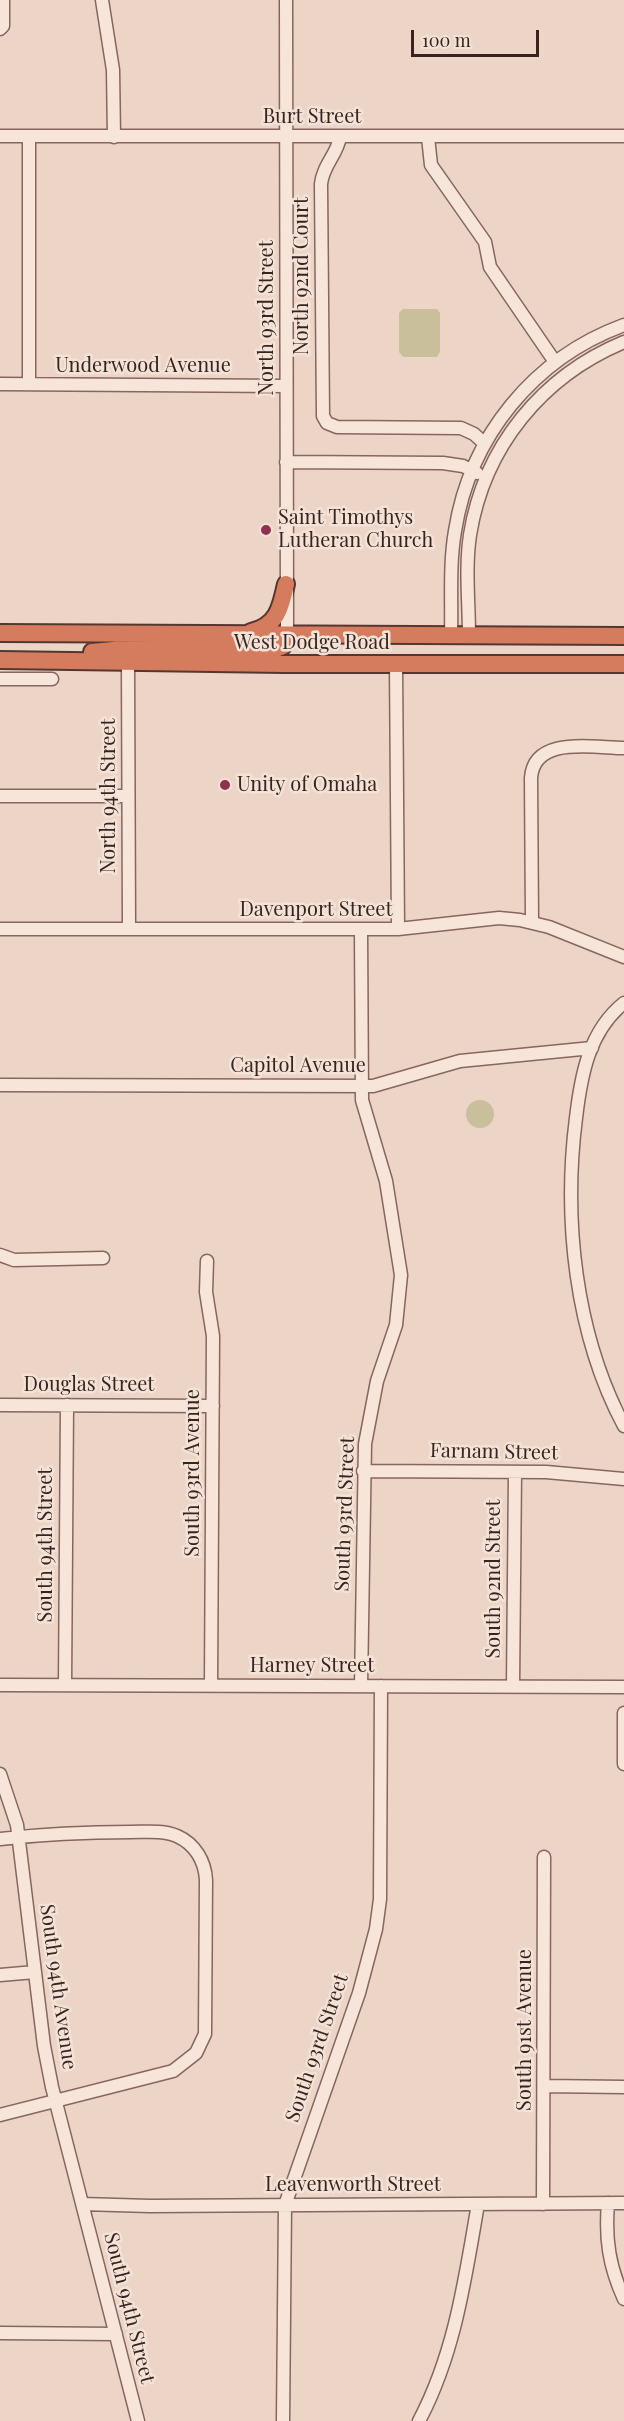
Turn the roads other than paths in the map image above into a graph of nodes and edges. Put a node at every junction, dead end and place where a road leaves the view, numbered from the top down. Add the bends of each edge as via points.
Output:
1 (3, 0) edge
2 (102, 0) edge
3 (286, 0) edge
4 (0, 29) edge
5 (0, 136) edge
6 (29, 136) junction
7 (624, 136) edge
8 (114, 137) junction
9 (287, 137) junction
10 (340, 137) junction
11 (428, 137) junction
12 (624, 326) edge
13 (624, 342) edge
14 (555, 362) junction
15 (0, 384) edge
16 (29, 384) junction
17 (286, 386) junction
18 (484, 443) junction
19 (286, 462) junction
20 (471, 470) junction
21 (486, 479) junction
22 (454, 532) junction
23 (470, 535) junction
24 (286, 584) junction
25 (0, 633) edge
26 (227, 635) junction
27 (287, 636) junction
28 (451, 636) junction
29 (469, 636) junction
30 (624, 636) edge
31 (0, 660) edge
32 (44, 660) junction
33 (128, 662) junction
34 (396, 664) junction
35 (624, 664) edge
36 (0, 679) edge
37 (52, 679) dead end
38 (624, 748) edge
39 (0, 796) edge
40 (127, 796) junction
41 (532, 922) junction
42 (0, 929) edge
43 (129, 929) junction
44 (398, 929) junction
45 (361, 930) junction
46 (624, 957) edge
47 (624, 1003) edge
48 (592, 1048) junction
49 (0, 1085) edge
50 (362, 1086) junction
51 (0, 1255) edge
52 (103, 1258) dead end
53 (207, 1261) dead end
54 (0, 1404) edge
55 (67, 1404) junction
56 (213, 1406) junction
57 (624, 1426) edge
58 (363, 1471) junction
59 (515, 1472) junction
60 (624, 1479) edge
61 (0, 1685) edge
62 (65, 1685) junction
63 (211, 1685) junction
64 (361, 1686) junction
65 (381, 1686) junction
66 (513, 1686) junction
67 (624, 1687) edge
68 (624, 1713) edge
69 (624, 1764) edge
70 (0, 1774) edge
71 (19, 1837) junction
72 (0, 1839) edge
73 (544, 1857) dead end
74 (35, 1972) junction
75 (0, 1975) edge
76 (544, 2086) junction
77 (624, 2087) edge
78 (56, 2101) junction
79 (0, 2115) edge
80 (608, 2203) junction
81 (624, 2203) edge
82 (82, 2204) junction
83 (478, 2204) junction
84 (543, 2204) junction
85 (285, 2205) junction
86 (624, 2299) edge
87 (0, 2333) edge
88 (116, 2334) junction
89 (138, 2421) edge
90 (283, 2421) edge
91 (419, 2421) edge

1 - 4 street
2 - 8 street via 113,70
3 - 9 street, North 93rd Street
5 - 6 street, Burt Street
6 - 8 street, Burt Street
6 - 16 street
7 - 11 street, Burt Street
8 - 9 street, Burt Street
9 - 10 street, Burt Street
9 - 17 street, North 93rd Street
10 - 11 street, Burt Street
10 - 18 street, North 92nd Court via 336,152 323,170 321,184 325,420 337,427 461,429
11 - 14 street via 431,165 484,242 490,267
12 - 14 street via 590,340
13 - 21 street via 580,364 538,398 509,434
14 - 18 street via 515,398
15 - 16 street, Underwood Avenue
16 - 17 street, Underwood Avenue
17 - 19 street, North 93rd Street
18 - 20 street
19 - 20 street via 443,463
19 - 24 street, North 93rd Street
20 - 21 street
20 - 22 street
21 - 23 street
22 - 23 street
22 - 28 street
23 - 29 street
24 - 26 highway via 273,622 257,630
24 - 27 street, North 93rd Street
25 - 26 highway, West Dodge Road
26 - 27 highway, West Dodge Road
27 - 28 highway, West Dodge Road
27 - 32 highway via 283,646 273,650 124,649
28 - 29 highway, West Dodge Road
29 - 30 highway, West Dodge Road
31 - 32 highway, West Dodge Road
32 - 33 highway, West Dodge Road
33 - 34 highway, West Dodge Road
33 - 40 street, North 94th Street
34 - 35 highway, West Dodge Road
34 - 44 street
36 - 37 street
38 - 41 street via 559,748 544,752 535,762 531,774
39 - 40 street
40 - 43 street, North 94th Street
41 - 44 street, Davenport Street via 487,919
41 - 46 street, Davenport Street
42 - 43 street, Davenport Street
43 - 45 street, Davenport Street
44 - 45 street, Davenport Street
45 - 50 street
47 - 48 street via 604,1022
48 - 50 street, Capitol Avenue via 460,1061
48 - 57 street via 574,1130 573,1243 590,1335
49 - 50 street, Capitol Avenue
50 - 58 street, South 93rd Street via 362,1100 398,1241 401,1275 399,1307 369,1414
51 - 52 street via 14,1260
53 - 56 street, South 93rd Avenue
54 - 55 street, Douglas Street
55 - 56 street, Douglas Street
55 - 62 street, South 94th Street
56 - 63 street, South 93rd Avenue
58 - 59 street, Farnam Street
58 - 64 street, South 93rd Street
59 - 60 street, Farnam Street
59 - 66 street, South 92nd Street
61 - 62 street, Harney Street
62 - 63 street, Harney Street
63 - 64 street, Harney Street
64 - 65 street, Harney Street
65 - 66 street, Harney Street
65 - 85 street, South 93rd Street via 382,1867 376,1929 359,1993
66 - 67 street, Harney Street
68 - 69 street
70 - 71 street, South 94th Avenue via 14,1810
71 - 72 street
71 - 74 street, South 94th Avenue
71 - 78 street via 162,1832 179,1837 198,1853 206,1880 206,2017 205,2034 196,2053 173,2071
73 - 76 street, South 91st Avenue
74 - 75 street
74 - 78 street, South 94th Avenue
76 - 77 street
76 - 84 street, South 91st Avenue
78 - 79 street
78 - 82 street, South 94th Avenue
80 - 81 street, Leavenworth Street
80 - 84 street, Leavenworth Street
80 - 86 street via 608,2253
82 - 85 street, Leavenworth Street
82 - 88 street, South 94th Street
83 - 84 street, Leavenworth Street
83 - 85 street, Leavenworth Street
83 - 91 street via 451,2344 437,2386
85 - 90 street, South 93rd Street
87 - 88 street
88 - 89 street, South 94th Street

